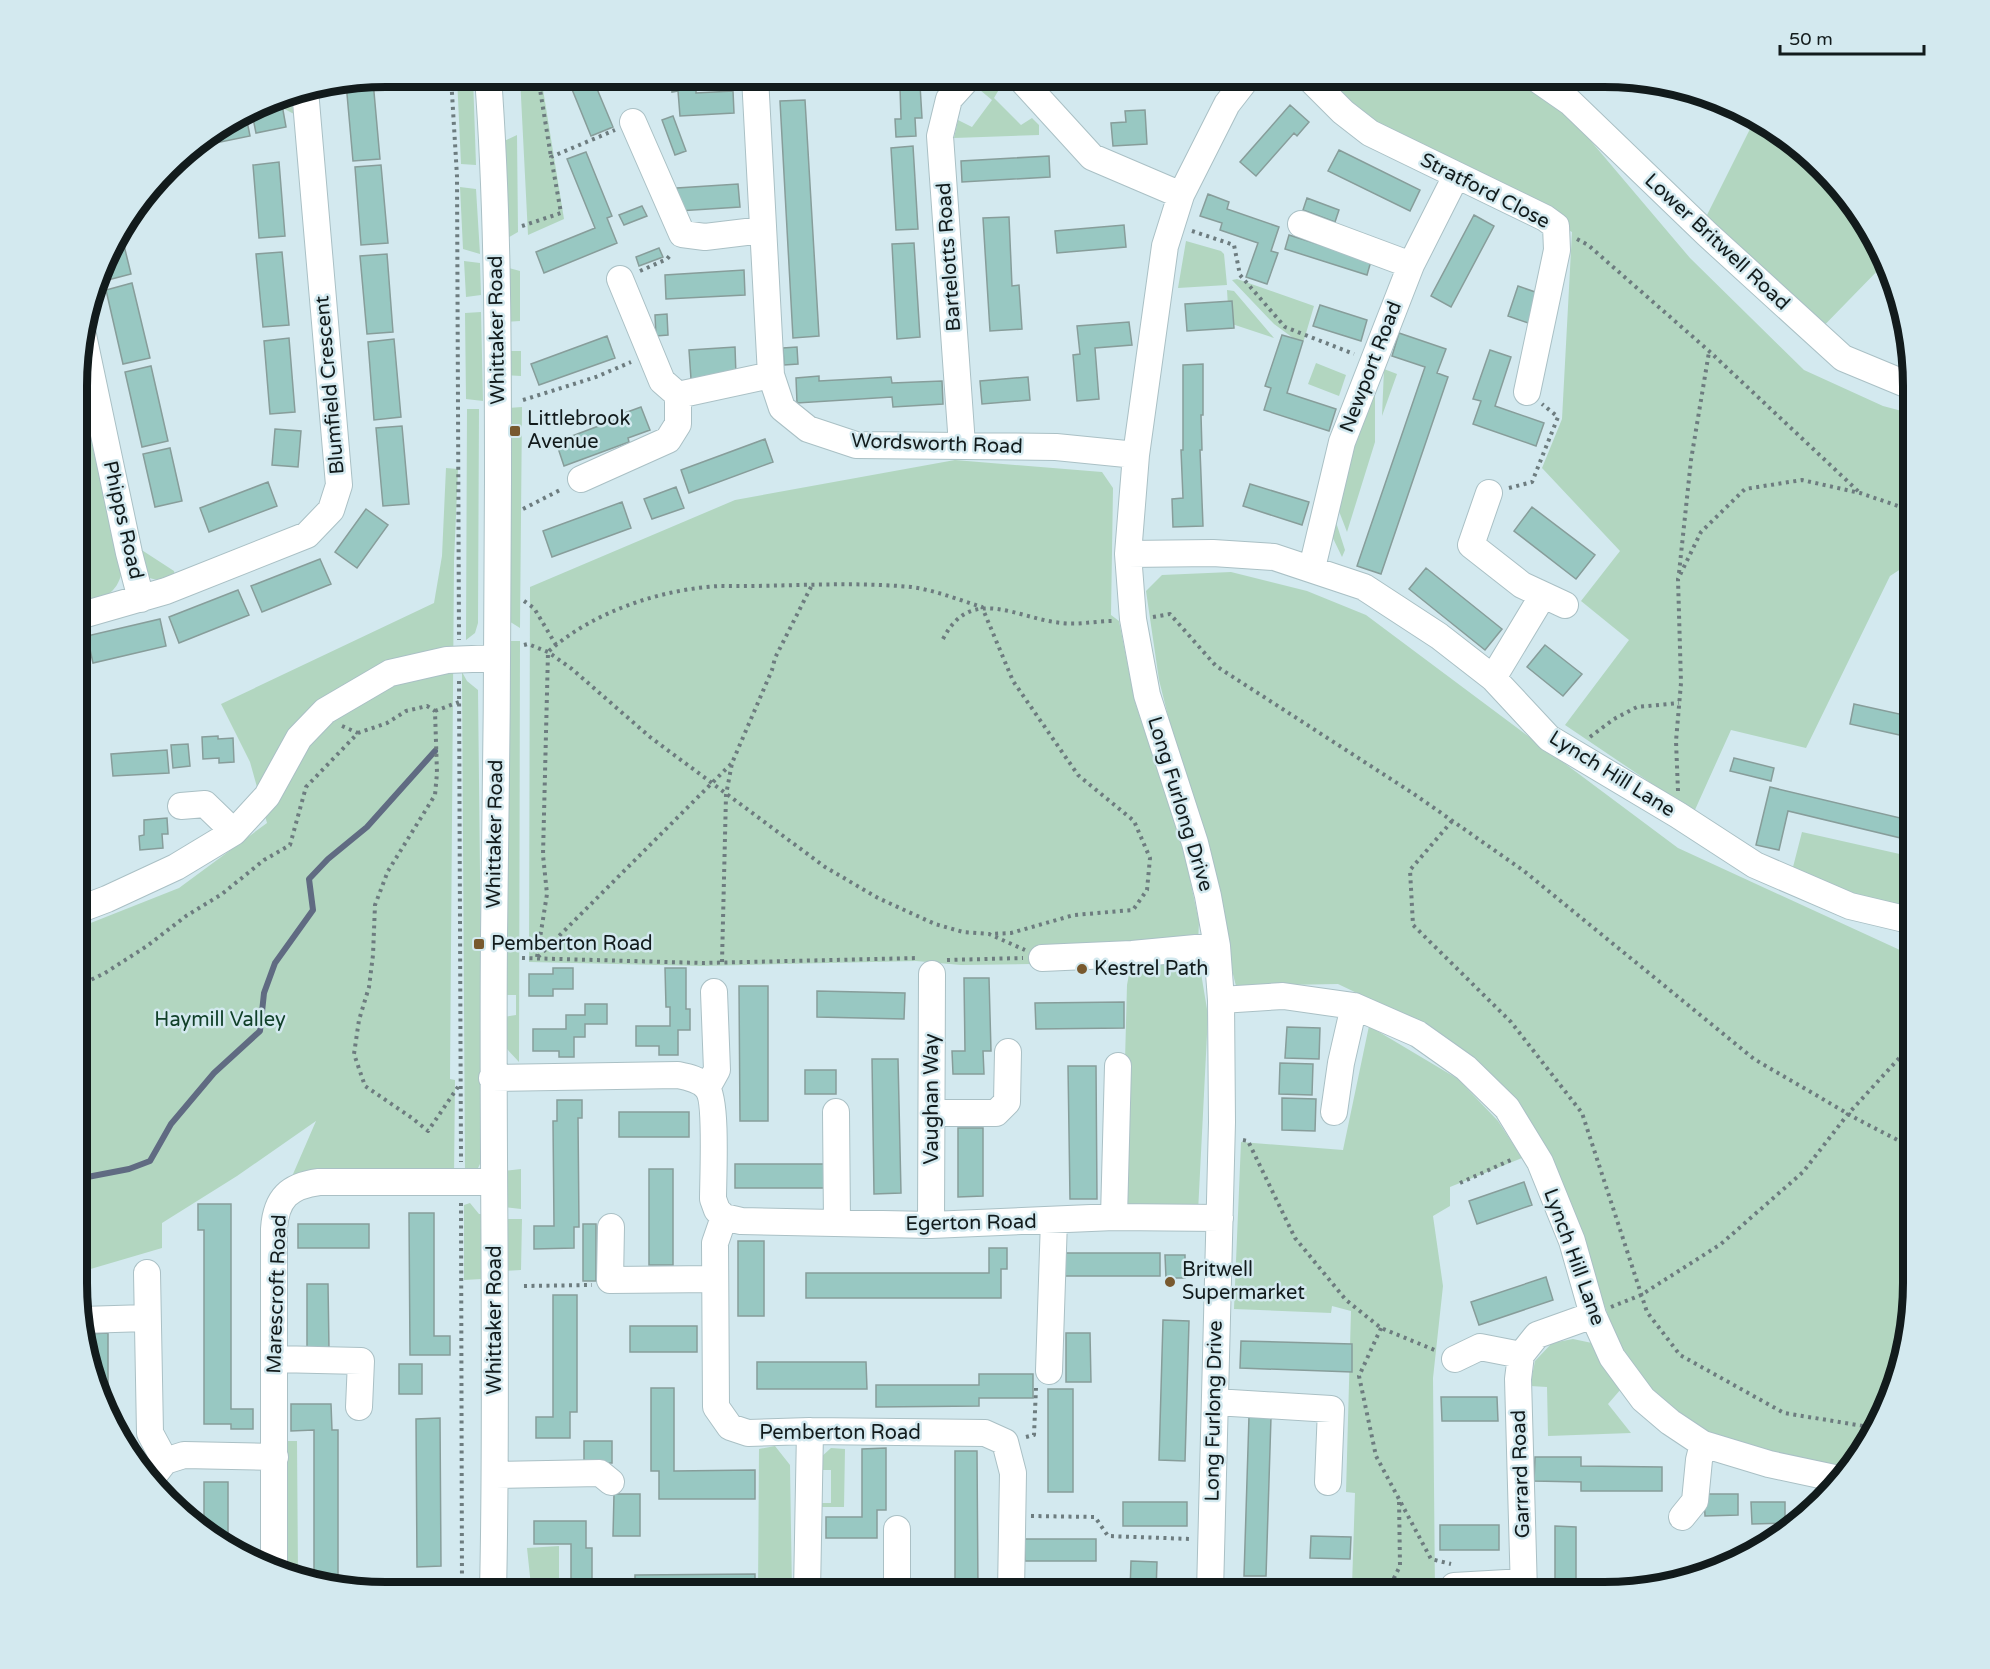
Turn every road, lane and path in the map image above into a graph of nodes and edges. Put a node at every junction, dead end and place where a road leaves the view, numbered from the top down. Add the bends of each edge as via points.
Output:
1 (452, 87) edge
2 (489, 87) edge
3 (540, 87) edge
4 (756, 87) edge
5 (960, 87) edge
6 (1028, 87) edge
7 (1240, 87) edge
8 (1318, 87) edge
9 (1548, 87) edge
10 (306, 98) edge
11 (633, 122) joint
12 (552, 157) junction
13 (1456, 176) junction
14 (1181, 195) junction
15 (1301, 224) dead end
16 (1172, 225) junction
17 (522, 226) dead end
18 (1556, 226) junction
19 (763, 230) junction
20 (667, 259) dead end
21 (1411, 265) junction
22 (620, 279) joint
23 (1709, 351) junction
24 (651, 354) junction
25 (89, 361) edge
26 (1372, 362) junction
27 (771, 375) junction
28 (1903, 382) edge
29 (1527, 392) joint
30 (678, 395) junction
31 (523, 400) dead end
32 (962, 445) junction
33 (1136, 455) junction
34 (581, 479) joint
35 (1489, 493) joint
36 (1860, 493) junction
37 (1903, 508) edge
38 (524, 509) dead end
39 (1128, 554) junction
40 (1312, 568) junction
41 (1678, 579) junction
42 (812, 585) junction
43 (141, 599) junction
44 (524, 601) dead end
45 (982, 608) junction
46 (87, 614) edge
47 (1133, 619) junction
48 (943, 639) dead end
49 (524, 645) dead end
50 (556, 645) junction
51 (548, 652) junction
52 (497, 658) junction
53 (459, 659) junction
54 (1493, 678) junction
55 (459, 702) junction
56 (1680, 703) junction
57 (435, 711) junction
58 (1575, 754) junction
59 (732, 763) junction
60 (710, 783) junction
61 (726, 795) junction
62 (197, 798) dead end
63 (1678, 815) junction
64 (1452, 821) junction
65 (234, 832) junction
66 (87, 907) edge
67 (1903, 919) edge
68 (989, 934) junction
69 (1216, 946) junction
70 (537, 957) junction
71 (522, 958) dead end
72 (1042, 958) junction
73 (722, 962) junction
74 (931, 964) junction
75 (87, 981) edge
76 (714, 992) dead end
77 (1221, 1000) junction
78 (1354, 1006) junction
79 (1008, 1052) dead end
80 (1903, 1055) edge
81 (1118, 1066) dead end
82 (492, 1078) junction
83 (460, 1084) junction
84 (707, 1088) junction
85 (836, 1112) dead end
86 (1334, 1112) dead end
87 (932, 1113) junction
88 (1848, 1114) junction
89 (1222, 1138) junction
90 (1903, 1143) edge
91 (1533, 1150) junction
92 (461, 1182) junction
93 (494, 1182) junction
94 (1460, 1183) dead end
95 (724, 1217) junction
96 (1114, 1217) junction
97 (1220, 1218) junction
98 (1054, 1220) junction
99 (837, 1223) junction
100 (931, 1225) junction
101 (611, 1227) dead end
102 (147, 1273) dead end
103 (715, 1279) junction
104 (610, 1280) junction
105 (524, 1286) dead end
106 (1641, 1295) junction
107 (1593, 1315) junction
108 (147, 1318) junction
109 (90, 1320) edge
110 (1381, 1328) junction
111 (1521, 1355) junction
112 (275, 1359) junction
113 (1455, 1359) joint
114 (1048, 1371) joint
115 (1215, 1402) junction
116 (359, 1407) dead end
117 (1866, 1426) edge
118 (810, 1431) junction
119 (1005, 1442) junction
120 (1703, 1444) junction
121 (275, 1457) junction
122 (158, 1470) edge
123 (496, 1475) junction
124 (1831, 1477) edge
125 (611, 1482) dead end
126 (1328, 1482) dead end
127 (1399, 1498) junction
128 (1012, 1516) junction
129 (1682, 1517) dead end
130 (897, 1529) dead end
131 (1211, 1539) junction
132 (274, 1560) edge
133 (1454, 1581) edge
134 (462, 1582) edge
135 (493, 1582) edge
136 (807, 1582) edge
137 (897, 1582) edge
138 (1011, 1582) edge
139 (1210, 1582) edge
140 (1392, 1582) edge
141 (1524, 1582) edge

1 - 53 path via 457,176
2 - 52 street, Whittaker Road via 498,343
3 - 12 path
4 - 19 street, Wordsworth Road
5 - 32 street, Bartelotts Road via 949,99 940,136
6 - 14 street via 1092,157
7 - 14 street, Long Furlong Drive via 1227,104
8 - 13 street, Stratford Close via 1370,133
9 - 28 street, Lower Britwell Road via 1570,102 1843,358
10 - 43 street, Blumfield Crescent via 339,485 331,510 307,535
11 - 12 path
11 - 19 street via 682,234 705,237
12 - 17 path via 561,213
13 - 18 street, Stratford Close
13 - 21 street, Newport Road
14 - 16 street, Long Furlong Drive
15 - 21 street
16 - 26 path via 1234,245 1240,276 1285,327
16 - 33 street, Long Furlong Drive via 1165,246
18 - 23 path via 1588,245
18 - 29 street, Stratford Close via 1557,250
19 - 27 street, Wordsworth Road
20 - 22 path
21 - 26 street, Newport Road
22 - 24 street
23 - 36 path
23 - 41 path via 1691,460
24 - 30 street via 662,381
24 - 31 path via 596,377
25 - 43 street, Phipps Road
26 - 40 street, Newport Road via 1342,442
27 - 30 street
27 - 32 street, Wordsworth Road via 782,408 808,429 856,445
29 - 35 path via 1558,417 1532,482
30 - 34 street via 678,424 668,440
32 - 33 street, Wordsworth Road via 1056,447
33 - 39 street, Long Furlong Drive
34 - 38 path
35 - 54 street via 1471,545 1522,585 1554,600
36 - 37 path
36 - 41 path via 1802,480 1744,489 1701,532
39 - 40 street, Lynch Hill Lane via 1274,557
39 - 47 street, Long Furlong Drive
40 - 54 street, Lynch Hill Lane via 1364,587 1439,636
41 - 56 path
42 - 45 path via 912,587
42 - 50 path via 713,586 672,593 596,618
42 - 59 path via 775,658
43 - 46 street, Blumfield Crescent
44 - 50 path via 534,608
45 - 47 path via 1060,623
45 - 48 path via 956,619
45 - 68 path via 1013,681 1077,775 1134,821 1150,858 1147,890 1133,910 1074,915 1011,933
47 - 64 path via 1170,614 1216,666
47 - 69 street, Long Furlong Drive via 1147,695 1209,896
49 - 51 path
50 - 51 path
51 - 60 path
51 - 70 path via 543,855 547,894
52 - 53 street
52 - 82 street, Whittaker Road
53 - 55 path
53 - 65 street via 390,674 325,711 299,738 267,796
54 - 58 street, Lynch Hill Lane via 1549,738
55 - 57 path
55 - 83 path
56 - 58 path via 1637,707 1589,737
56 - 63 path via 1676,741
57 - 75 path via 428,706 406,711 358,733 306,787 290,845 147,946
57 - 83 path via 435,795 388,871 375,905 369,987 354,1054 365,1086 428,1131
58 - 63 street, Lynch Hill Lane
59 - 60 path
59 - 61 path
60 - 61 path
60 - 70 path
61 - 68 path via 825,867 878,898 935,924
61 - 73 path
62 - 65 street
63 - 67 street, Lynch Hill Lane via 1755,865 1850,906
64 - 88 path via 1524,871 1754,1059
64 - 106 path via 1410,870 1413,925 1511,1022 1582,1113
65 - 66 street via 176,867
68 - 72 path
69 - 72 street
69 - 77 street, Long Furlong Drive
70 - 71 path
70 - 73 path
72 - 74 path
73 - 74 path
74 - 87 street, Vaughan Way
76 - 84 street via 717,1070
77 - 78 street, Lynch Hill Lane via 1283,996
77 - 89 street, Long Furlong Drive
78 - 86 street
78 - 91 street, Lynch Hill Lane via 1418,1034 1466,1068 1507,1108
79 - 87 street via 1007,1102 996,1113
80 - 88 path
81 - 96 street
82 - 84 street via 678,1074
82 - 93 street, Whittaker Road
83 - 92 path
84 - 95 street via 712,1112 713,1199
85 - 99 street
87 - 100 street, Vaughan Way
88 - 90 path
88 - 106 path via 1803,1172 1721,1244
89 - 97 street, Long Furlong Drive
89 - 110 path via 1248,1141 1295,1238 1346,1300
91 - 94 path
91 - 107 street, Lynch Hill Lane via 1572,1241
92 - 93 street, Marescroft Road
92 - 112 street, Marescroft Road via 319,1182 286,1194 275,1219
92 - 134 path
93 - 123 street, Whittaker Road
95 - 99 street, Egerton Road via 741,1221
95 - 103 street, Pemberton Road via 715,1243
96 - 97 street, Egerton Road
96 - 98 street, Egerton Road
97 - 115 street, Long Furlong Drive
98 - 100 street, Egerton Road
98 - 114 street
99 - 100 street, Egerton Road
101 - 104 street
102 - 108 street
103 - 104 street
103 - 118 street, Pemberton Road via 716,1407 730,1427 748,1433
104 - 105 path via 611,1285
106 - 107 path
106 - 117 path via 1647,1312 1680,1356 1784,1413
107 - 111 street via 1537,1335
107 - 120 street, Lynch Hill Lane via 1612,1357 1643,1399
108 - 109 street
108 - 122 street via 150,1433
110 - 113 path
110 - 127 path via 1359,1376 1376,1456
111 - 113 street via 1472,1340
111 - 141 street, Garrard Road via 1518,1379
112 - 116 street via 361,1362
112 - 121 street, Marescroft Road
114 - 119 path via 1037,1370 1034,1435
115 - 126 street via 1331,1409
115 - 131 street, Long Furlong Drive
118 - 119 street, Pemberton Road via 986,1433
118 - 136 street
119 - 128 street via 1013,1473
120 - 124 street, Lynch Hill Lane
120 - 129 street via 1695,1501
121 - 122 street via 184,1455
121 - 132 street, Marescroft Road
123 - 125 street via 600,1473
123 - 135 street, Whittaker Road
127 - 133 path via 1431,1559
127 - 140 path via 1400,1566
128 - 131 path via 1095,1517 1108,1536
128 - 138 street
130 - 137 street
131 - 139 street, Long Furlong Drive

